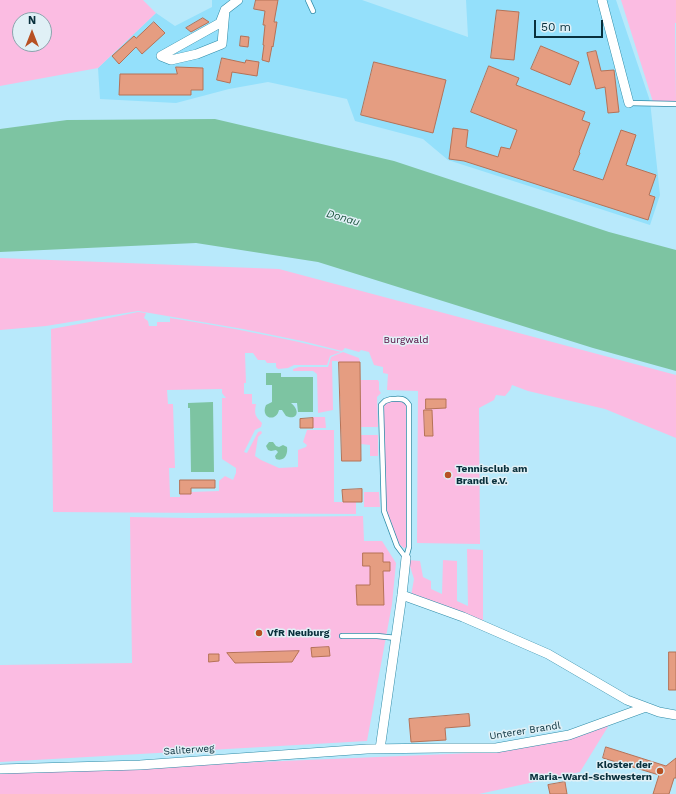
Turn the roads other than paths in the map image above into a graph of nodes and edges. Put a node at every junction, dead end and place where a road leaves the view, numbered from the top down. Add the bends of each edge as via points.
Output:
1 (238, 0) edge
2 (308, 0) edge
3 (602, 0) edge
4 (225, 10) junction
5 (313, 11) dead end
6 (629, 103) joint
7 (676, 104) edge
8 (406, 558) junction
9 (402, 595) junction
10 (342, 636) dead end
11 (396, 638) junction
12 (646, 707) junction
13 (676, 715) edge
14 (380, 749) junction
15 (0, 769) edge

1 - 4 street
2 - 5 lane
3 - 6 street
4 - 4 street via 220,22 161,56 171,60 197,54 222,44
6 - 7 lane
8 - 8 lane via 409,548 410,405 406,400 391,399 381,405 384,511 397,546
8 - 9 street
9 - 11 street
9 - 12 street via 463,617 548,654 627,700
10 - 11 lane
11 - 14 street
12 - 13 street
12 - 14 street, Unterer Brandl via 569,735 496,748
14 - 15 street, Saliterweg via 140,765

